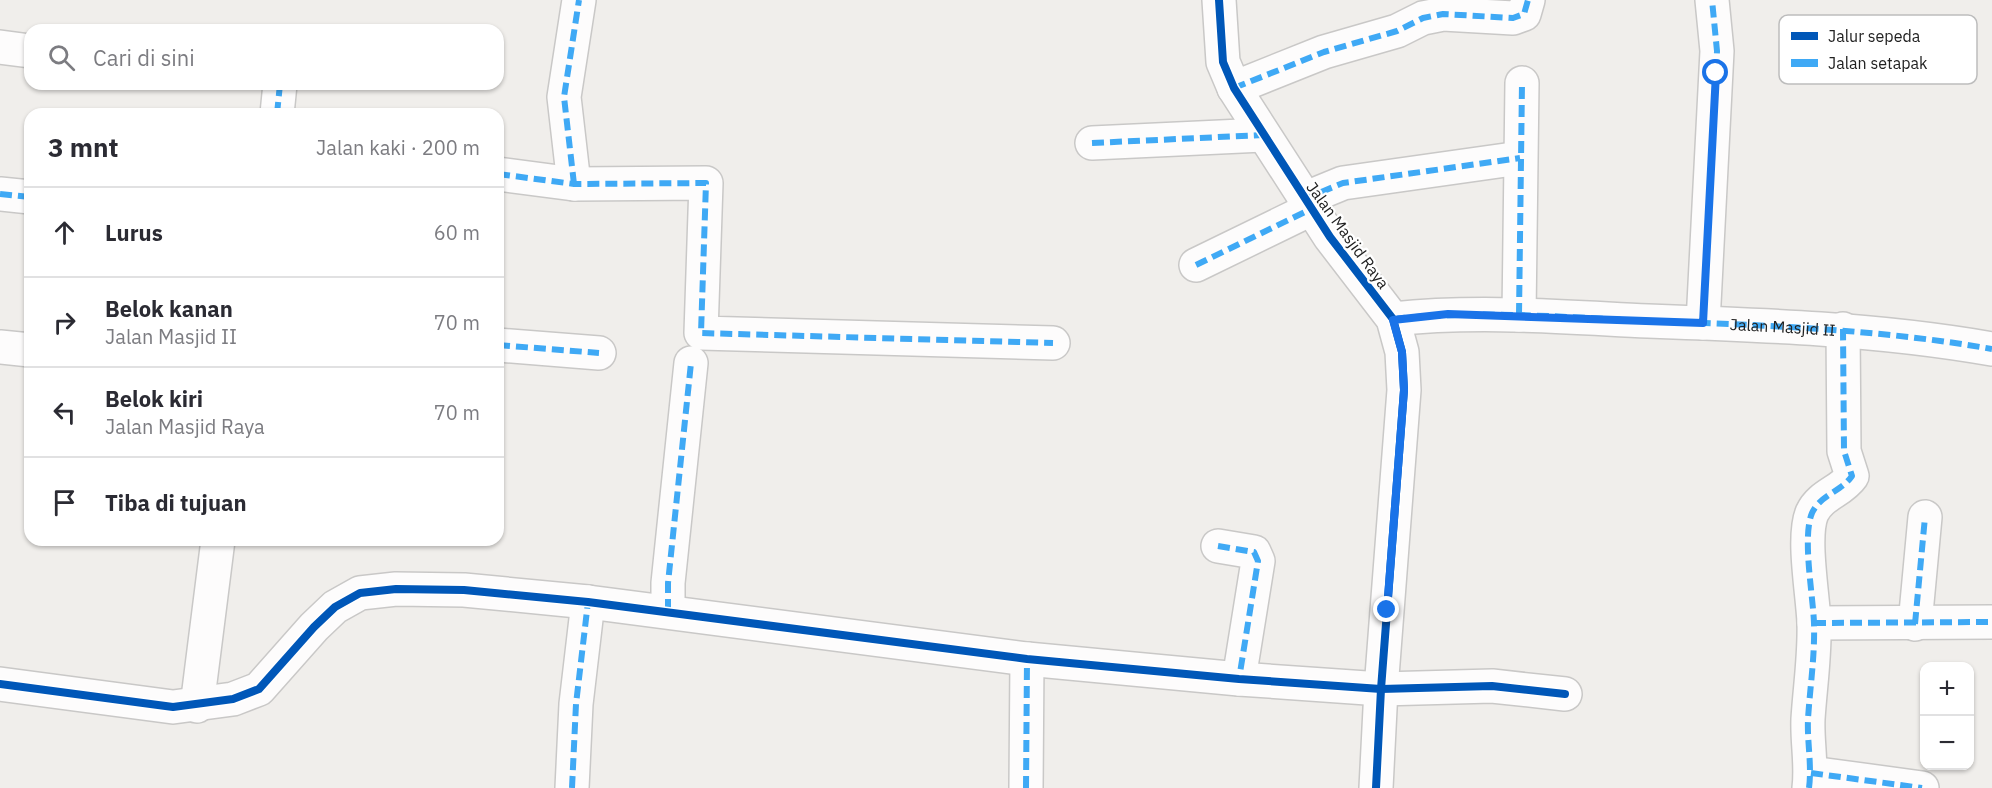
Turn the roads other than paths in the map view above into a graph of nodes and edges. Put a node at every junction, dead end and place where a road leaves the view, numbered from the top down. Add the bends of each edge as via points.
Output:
1 (579, 0) edge
2 (1219, 0) edge
3 (1528, 0) edge
4 (1712, 0) edge
5 (0, 47) edge
6 (24, 50) edge
7 (1522, 83) dead end
8 (1234, 88) junction
9 (280, 90) edge
10 (278, 108) edge
11 (1263, 135) junction
12 (1092, 143) dead end
13 (1520, 159) junction
14 (504, 175) edge
15 (574, 184) junction
16 (0, 194) edge
17 (24, 196) edge
18 (1307, 204) junction
19 (1196, 265) dead end
20 (1519, 315) junction
21 (1393, 320) junction
22 (1703, 323) junction
23 (1843, 329) junction
24 (1053, 344) dead end
25 (504, 345) edge
26 (0, 347) edge
27 (24, 349) edge
28 (1992, 349) edge
29 (599, 353) dead end
30 (691, 363) dead end
31 (1925, 517) dead end
32 (217, 546) edge
33 (1218, 546) dead end
34 (588, 602) junction
35 (668, 611) junction
36 (1992, 622) edge
37 (1814, 623) junction
38 (1915, 624) junction
39 (1027, 658) junction
40 (1239, 679) junction
41 (0, 684) edge
42 (1381, 689) junction
43 (1565, 694) dead end
44 (197, 705) junction
45 (1810, 780) edge
46 (572, 788) edge
47 (1026, 788) edge
48 (1376, 788) edge
49 (1922, 788) edge

1 - 15 street via 564,97
2 - 8 street, Jalan Masjid Raya via 1223,62
3 - 8 street via 1524,14 1513,18 1443,14 1423,18 1397,31 1324,52
4 - 22 street via 1717,51
5 - 6 street
7 - 13 street
8 - 11 street, Jalan Masjid Raya
9 - 10 street
11 - 12 street
11 - 18 street, Jalan Masjid Raya
13 - 18 street via 1343,183
13 - 20 street
14 - 15 street
15 - 24 street via 706,183 701,333
16 - 17 street
18 - 19 street
18 - 21 street, Jalan Masjid Raya
20 - 21 street, Jalan Masjid II via 1448,314
20 - 22 street, Jalan Masjid II
21 - 42 street, Jalan Masjid Raya via 1402,352 1404,390
22 - 23 street, Jalan Masjid II
23 - 28 street, Jalan Masjid II
23 - 37 street via 1844,443 1852,476 1829,493 1811,516 1809,563
25 - 29 street
26 - 27 street
30 - 35 street
31 - 38 street
32 - 44 street
33 - 40 street via 1254,552 1258,561
34 - 35 street
34 - 44 street via 464,590 360,593 335,607 259,689 233,699
34 - 46 street via 576,704
35 - 39 street
36 - 38 street
37 - 38 street
37 - 45 street via 1808,720
39 - 40 street
39 - 47 street
40 - 42 street
41 - 44 street via 173,707
42 - 43 street via 1492,686
42 - 48 street, Jalan Masjid Raya
45 - 49 street

